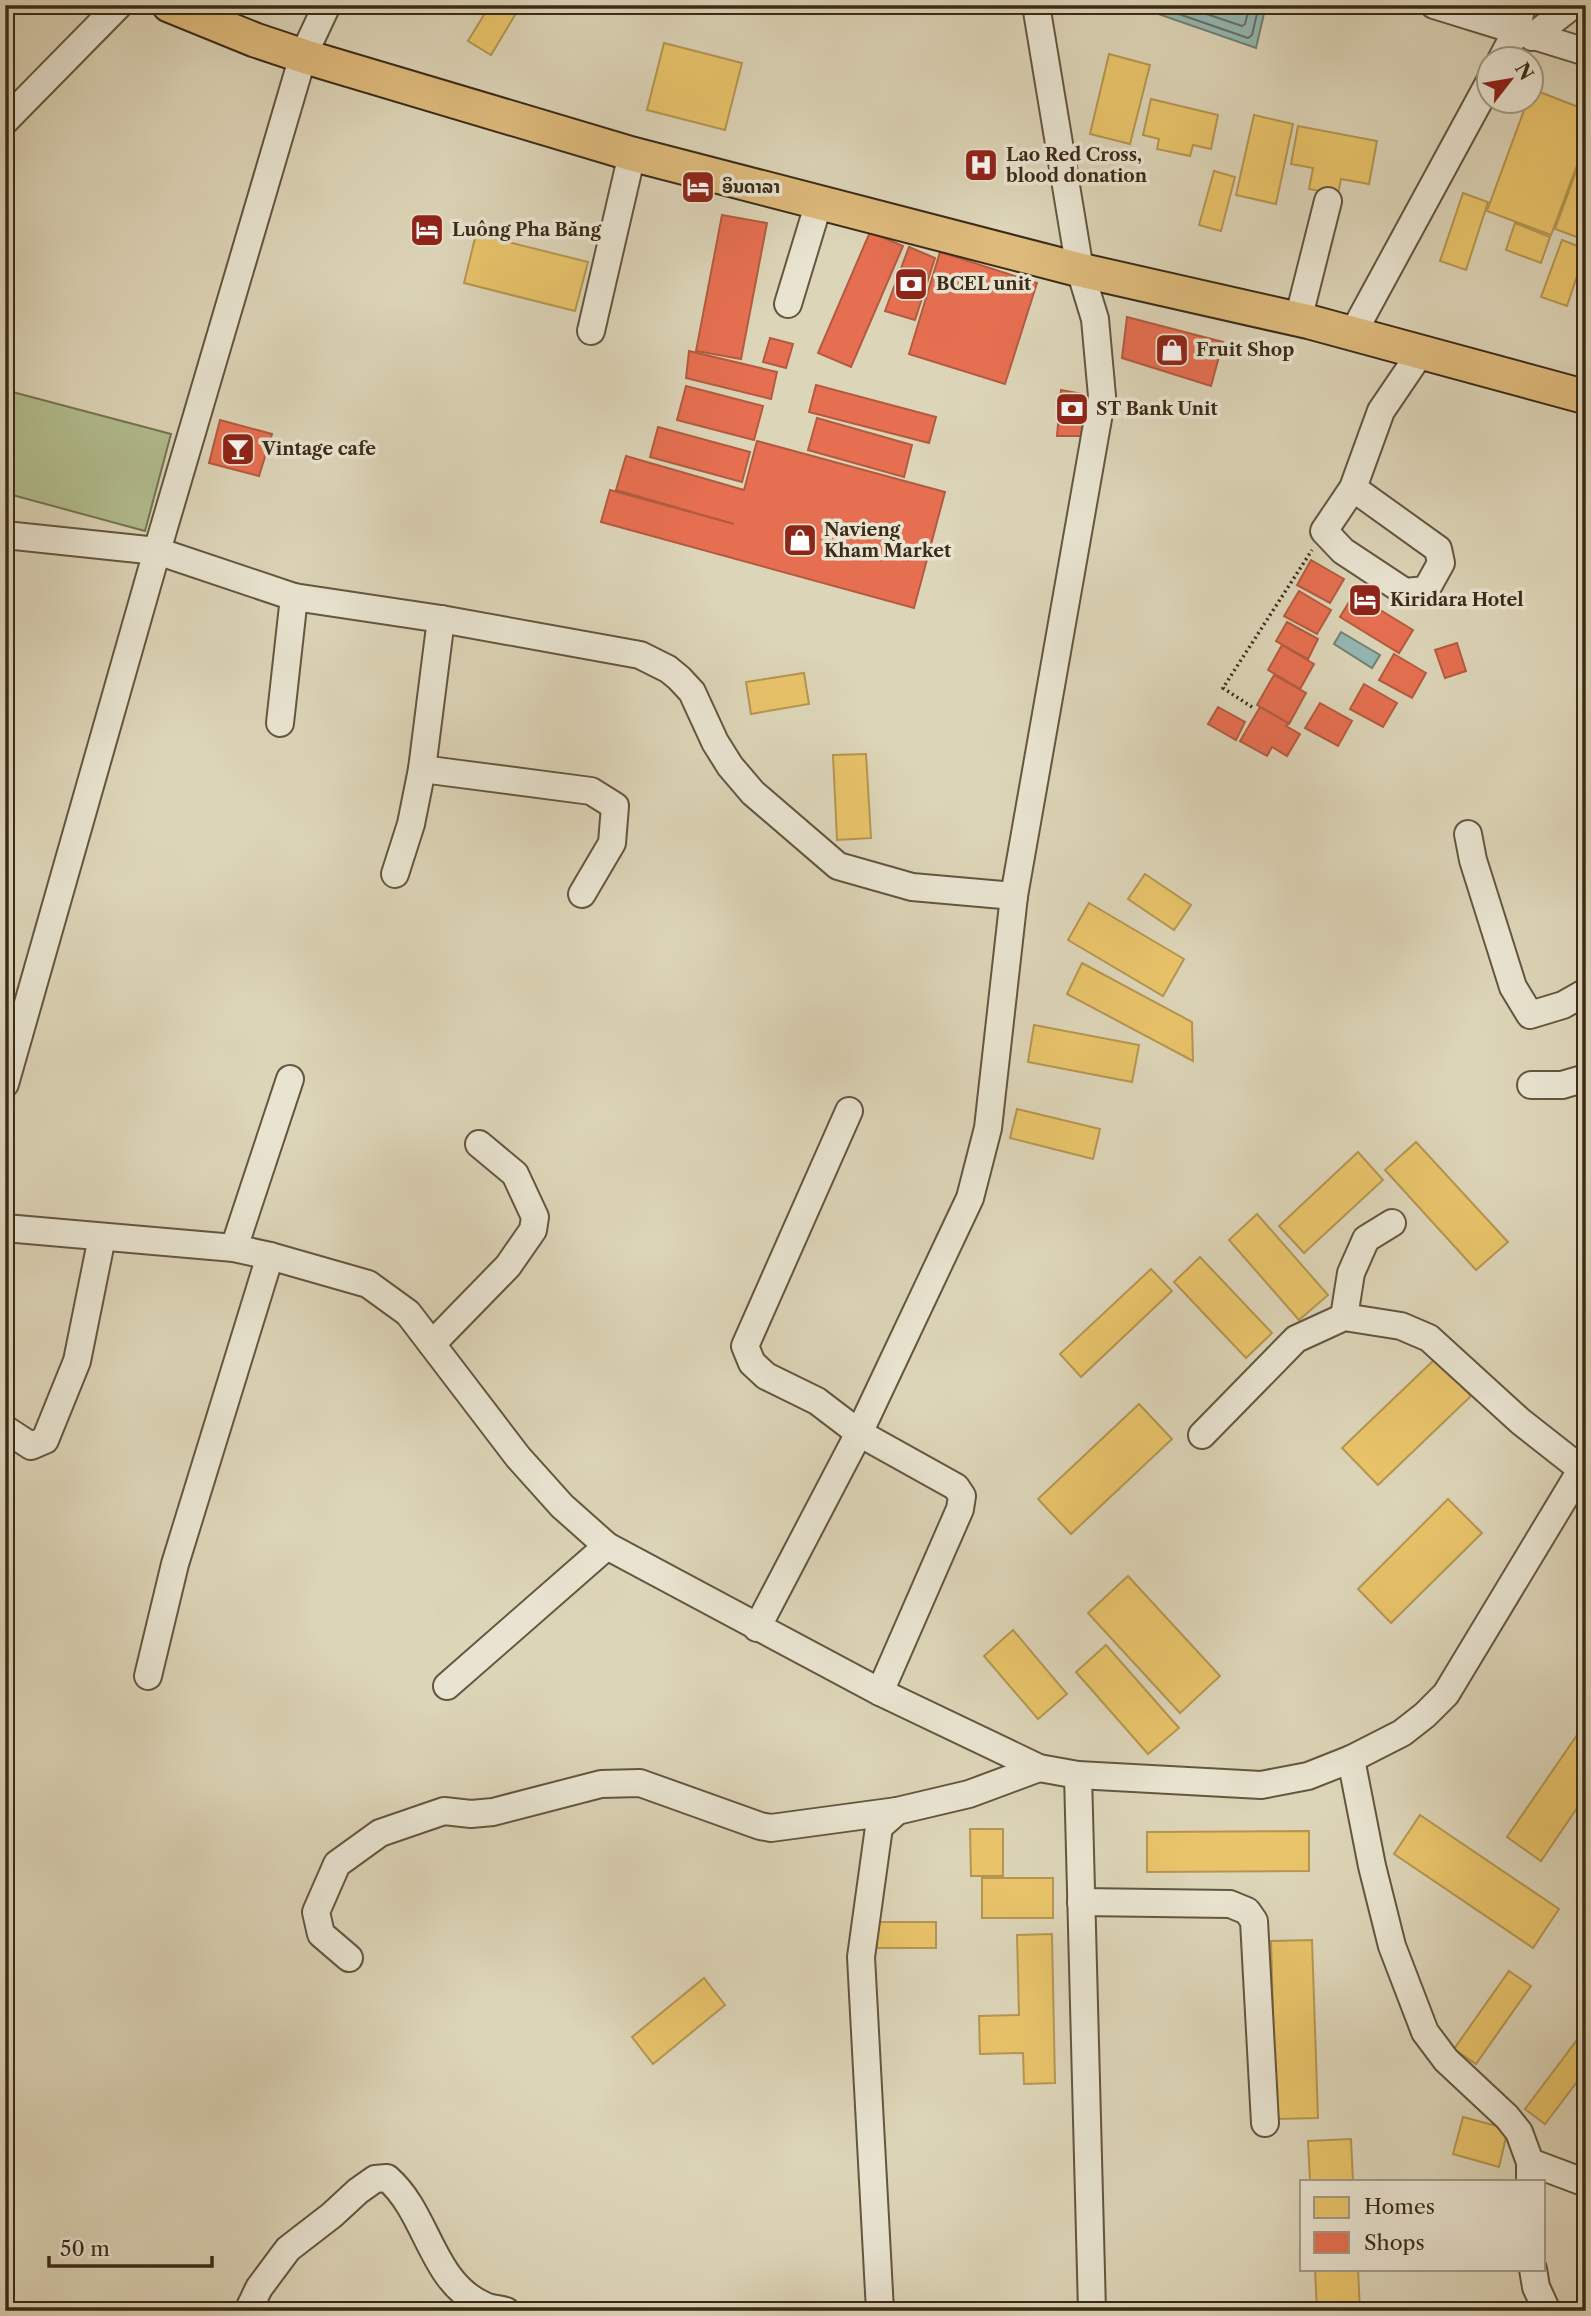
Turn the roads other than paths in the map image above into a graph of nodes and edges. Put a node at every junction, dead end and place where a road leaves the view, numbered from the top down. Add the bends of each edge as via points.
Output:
1 (119, 5) edge
2 (169, 5) edge
3 (327, 5) edge
4 (1036, 5) edge
5 (1434, 5) edge
6 (1522, 5) edge
7 (1573, 5) edge
8 (1524, 35) junction
9 (1514, 46) edge
10 (1586, 52) edge
11 (303, 56) junction
12 (1476, 105) edge
13 (5, 121) edge
14 (632, 154) junction
15 (1328, 201) dead end
16 (819, 202) junction
17 (1080, 270) junction
18 (788, 304) dead end
19 (1298, 320) junction
20 (591, 331) dead end
21 (1353, 334) junction
22 (1421, 352) junction
23 (1586, 397) edge
24 (1353, 488) junction
25 (5, 535) edge
26 (157, 551) junction
27 (294, 597) junction
28 (441, 619) junction
29 (280, 723) dead end
30 (422, 769) junction
31 (1468, 834) dead end
32 (395, 874) dead end
33 (582, 894) dead end
34 (1014, 896) junction
35 (1586, 992) edge
36 (1586, 1078) edge
37 (290, 1079) dead end
38 (5, 1084) edge
39 (1531, 1085) dead end
40 (849, 1111) dead end
41 (479, 1144) dead end
42 (1392, 1223) dead end
43 (5, 1228) edge
44 (102, 1237) junction
45 (234, 1248) junction
46 (270, 1256) junction
47 (1344, 1317) junction
48 (432, 1344) junction
49 (5, 1429) edge
50 (859, 1433) junction
51 (1202, 1435) dead end
52 (1583, 1465) edge
53 (607, 1546) junction
54 (757, 1628) junction
55 (148, 1676) dead end
56 (447, 1686) dead end
57 (880, 1692) junction
58 (1351, 1759) junction
59 (1039, 1768) junction
60 (1079, 1775) junction
61 (897, 1811) junction
62 (1081, 1902) junction
63 (349, 1958) dead end
64 (1265, 2123) dead end
65 (1530, 2171) edge
66 (1586, 2183) edge
67 (1533, 2270) edge
68 (248, 2311) edge
69 (506, 2311) edge
70 (880, 2311) edge
71 (1092, 2311) edge
72 (1547, 2311) edge

1 - 13 street
2 - 11 main road
3 - 11 street
4 - 17 street
5 - 8 street
6 - 8 street
7 - 8 street
8 - 9 street
8 - 10 street
11 - 14 main road
11 - 26 street
12 - 21 street
14 - 16 main road
14 - 20 street
15 - 19 street
16 - 17 main road
16 - 18 street
17 - 19 main road
17 - 34 street via 1095,319 1102,396
19 - 21 main road
21 - 22 main road
22 - 23 main road
22 - 24 street via 1381,411
24 - 24 street via 1438,549 1441,563 1426,590 1405,592 1343,551 1324,531
25 - 26 street
26 - 27 street
26 - 38 street
27 - 28 street
27 - 29 street
28 - 30 street
28 - 34 street via 640,655 656,662 692,692 715,742 753,793 838,866 912,887
30 - 32 street
30 - 33 street via 591,791 615,806 612,843
31 - 35 street via 1513,987 1530,1015
34 - 50 street via 988,1128 970,1198
36 - 39 street via 1562,1085
37 - 45 street
40 - 50 street via 745,1346 752,1363 766,1376 817,1401
41 - 48 street via 515,1174 535,1217 533,1230 508,1266
42 - 47 street via 1366,1239 1351,1273
43 - 44 street
44 - 45 street
44 - 49 street via 77,1361 45,1440 31,1446
45 - 46 street
46 - 48 street via 368,1284 408,1313
46 - 55 street via 175,1564
47 - 51 street via 1296,1339
47 - 52 street via 1401,1326 1429,1338 1520,1421
48 - 53 street via 518,1457 562,1506
50 - 54 street
50 - 57 street via 956,1488 961,1496 960,1509
52 - 58 street via 1446,1694 1402,1733
53 - 54 street
53 - 56 street
54 - 57 street
57 - 59 street
58 - 60 street via 1308,1776 1261,1785
58 - 65 street via 1392,1946 1425,2032 1446,2060 1507,2117 1518,2132
59 - 60 street
59 - 61 street via 969,1794
60 - 62 street
61 - 63 street via 771,1828 640,1783 601,1784 493,1812 444,1811 380,1833 337,1864 316,1912 321,1934
61 - 70 street via 879,1828 876,1838 862,1957
62 - 64 street via 1230,1904 1247,1911 1254,1921
62 - 71 street
65 - 66 street
67 - 72 street
68 - 69 street via 259,2287 288,2249 358,2191 375,2179 387,2178 401,2190 454,2285 485,2306

